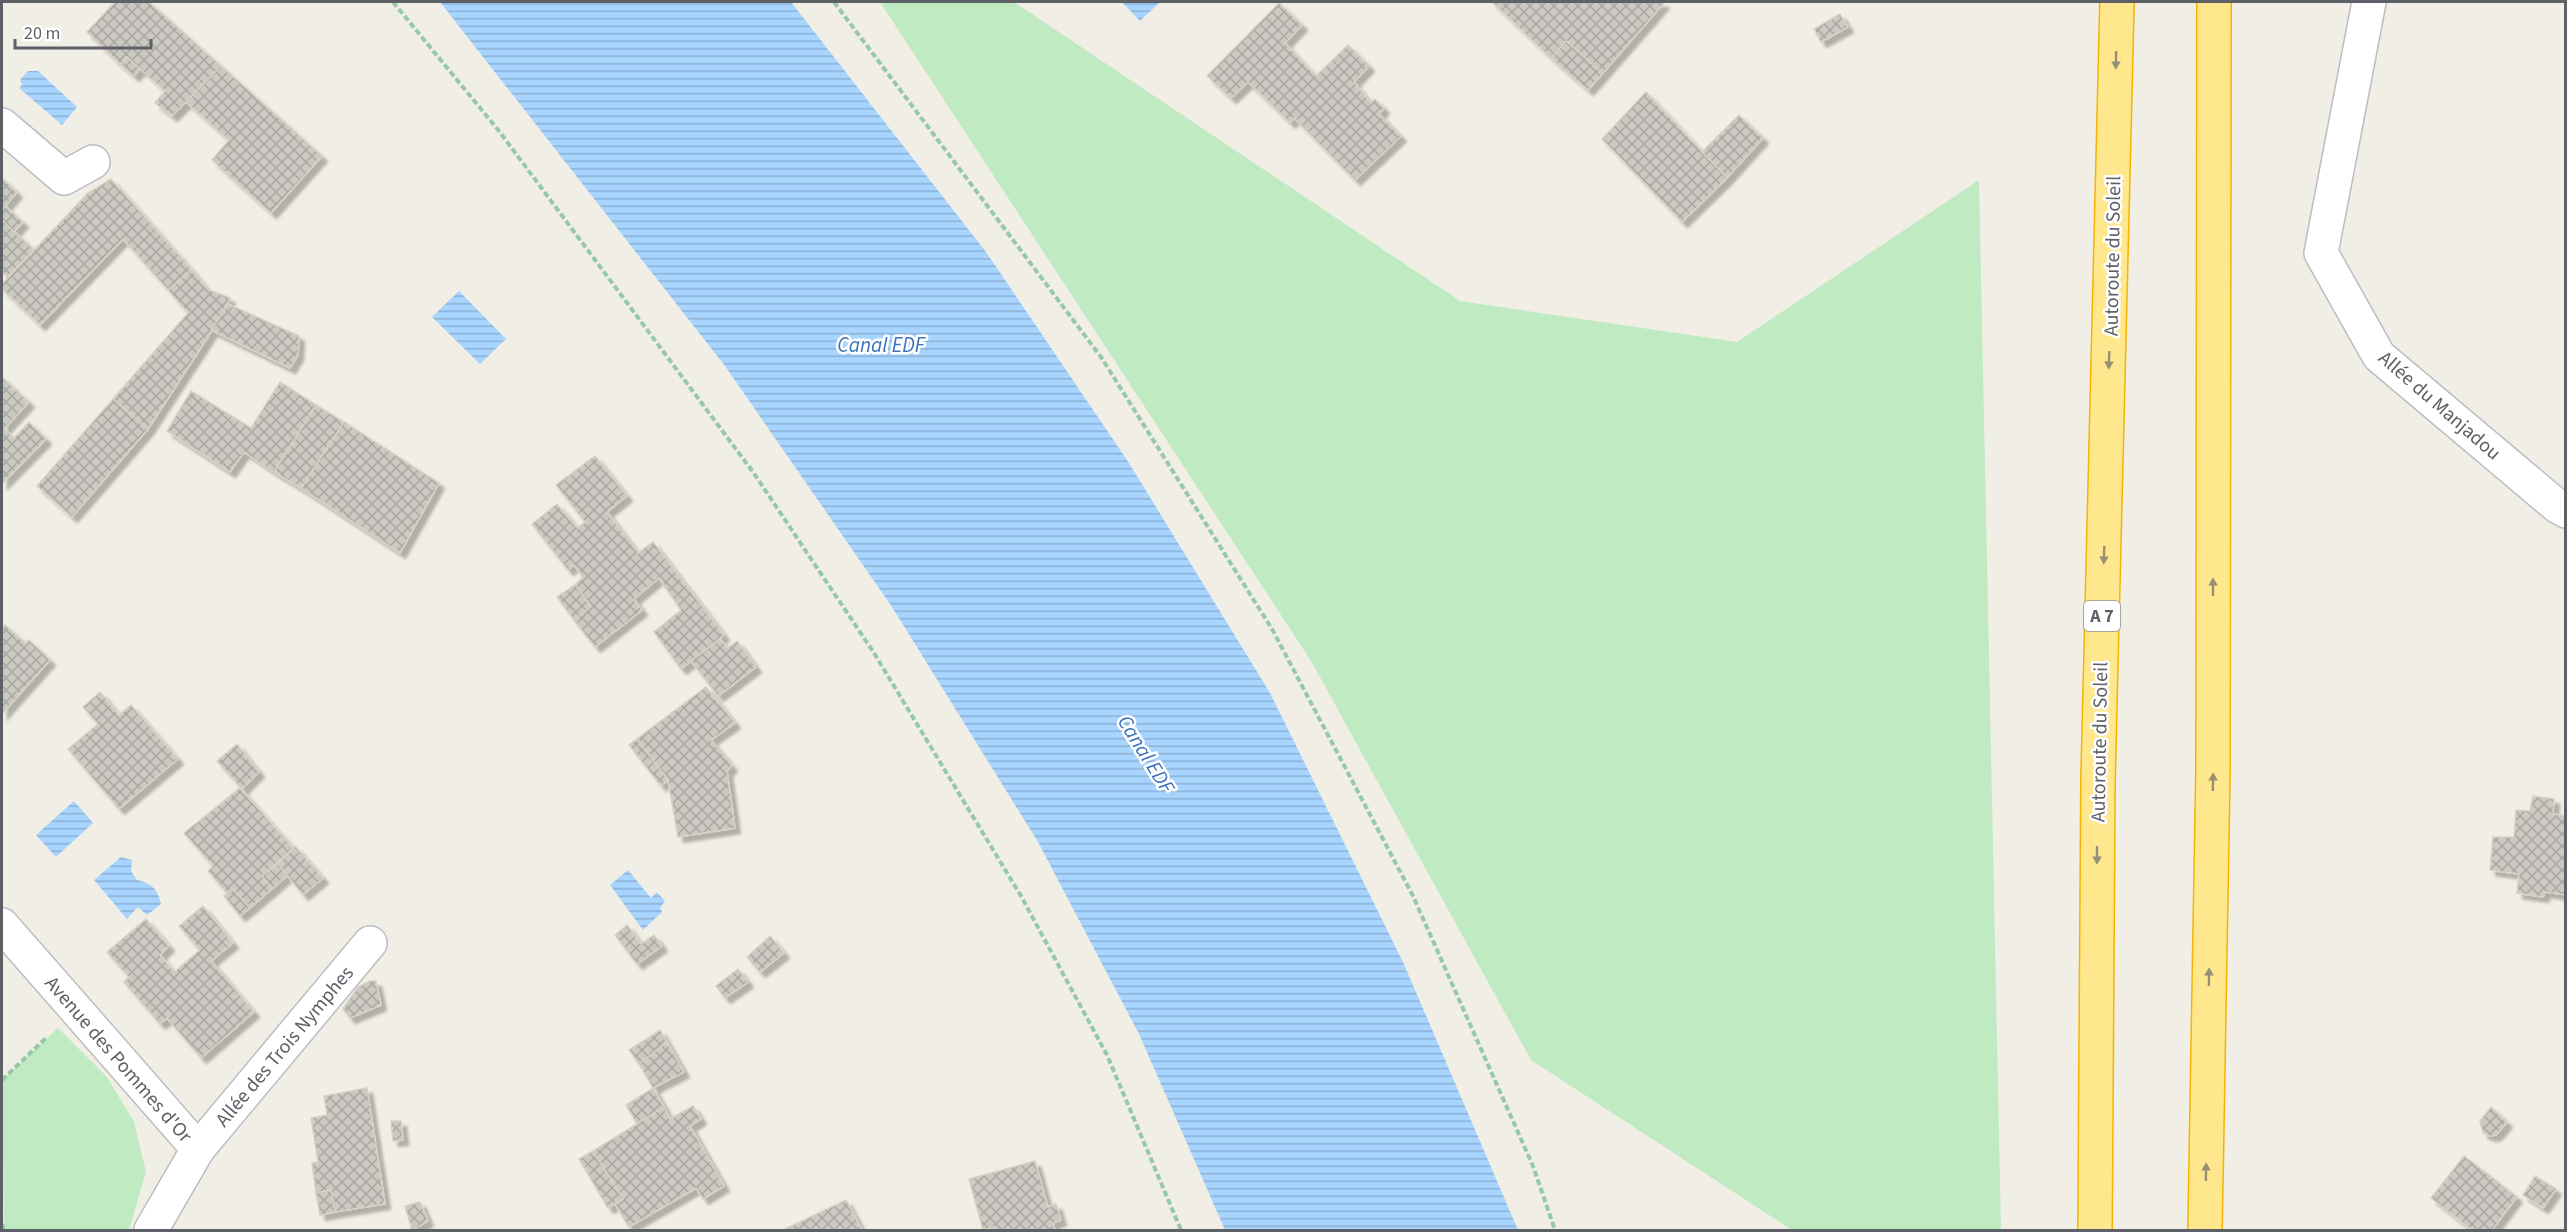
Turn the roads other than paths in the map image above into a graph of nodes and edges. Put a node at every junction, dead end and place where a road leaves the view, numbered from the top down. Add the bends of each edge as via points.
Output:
1 (2117, 2) edge
2 (2214, 2) edge
3 (2370, 2) edge
4 (2, 125) edge
5 (93, 162) dead end
6 (2565, 511) edge
7 (2, 925) edge
8 (370, 943) dead end
9 (198, 1149) junction
10 (151, 1230) edge
11 (2096, 1230) edge
12 (2205, 1230) edge

1 -> 11 highway, Autoroute du Soleil / A 7 via 2098,780
12 -> 2 highway via 2213,769
3 - 6 street, Allée du Manjadou via 2321,253 2379,356
4 - 5 street via 64,178
7 - 9 street, Avenue des Pommes d'Or
8 - 9 street, Allée des Trois Nymphes
9 - 10 street, Avenue des Pommes d'Or

